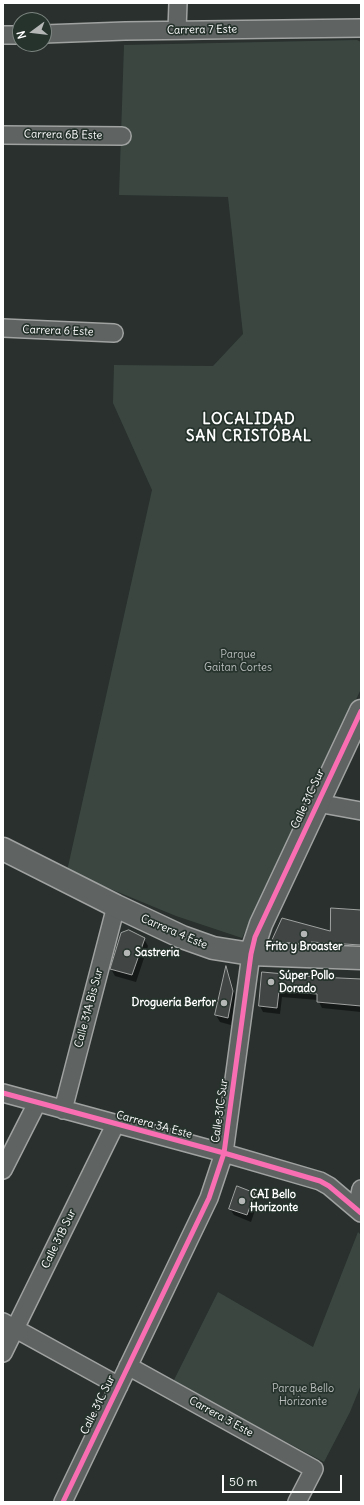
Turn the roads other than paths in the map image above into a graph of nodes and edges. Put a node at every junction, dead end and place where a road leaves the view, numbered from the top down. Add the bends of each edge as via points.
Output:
1 (178, 3) edge
2 (361, 28) edge
3 (177, 30) junction
4 (52, 34) edge
5 (3, 135) edge
6 (122, 136) dead end
7 (3, 328) edge
8 (114, 333) dead end
9 (361, 711) edge
10 (317, 803) junction
11 (361, 811) edge
12 (3, 849) edge
13 (116, 906) junction
14 (251, 954) junction
15 (361, 958) edge
16 (3, 1093) edge
17 (37, 1103) junction
18 (63, 1110) junction
19 (115, 1125) junction
20 (224, 1154) junction
21 (3, 1170) edge
22 (361, 1189) edge
23 (359, 1211) edge
24 (9, 1325) edge
25 (3, 1352) edge
26 (128, 1366) junction
27 (119, 1386) junction
28 (63, 1502) edge
29 (297, 1502) edge

1 - 3 street
2 - 3 street, Carrera 7 Este
3 - 4 street, Carrera 7 Este
5 - 6 street, Carrera 6B Este
7 - 8 street, Carrera 6 Este
9 - 10 street, Calle 31C Sur
10 - 11 street
10 - 14 street, Calle 31C Sur via 255,937
12 - 13 street, Carrera 4 Este
13 - 14 street, Carrera 4 Este via 197,943 230,952
13 - 18 street, Calle 31A Bis Sur
14 - 15 street, Carrera 4 Este
14 - 20 street, Calle 31C Sur
16 - 17 street, Carrera 3A Este
17 - 18 street, Carrera 3A Este
17 - 21 street
18 - 19 street, Carrera 3A Este
19 - 20 street, Carrera 3A Este
19 - 24 street, Calle 31B Sur
20 - 23 street, Carrera 3A Este via 320,1181
20 - 26 street, Calle 31C Sur via 209,1198
22 - 23 street
24 - 25 street, Calle 31B Sur
24 - 27 street
26 - 27 street, Calle 31C Sur
26 - 29 street, Carrera 3 Este via 314,1469
27 - 28 street, Calle 31C Sur

